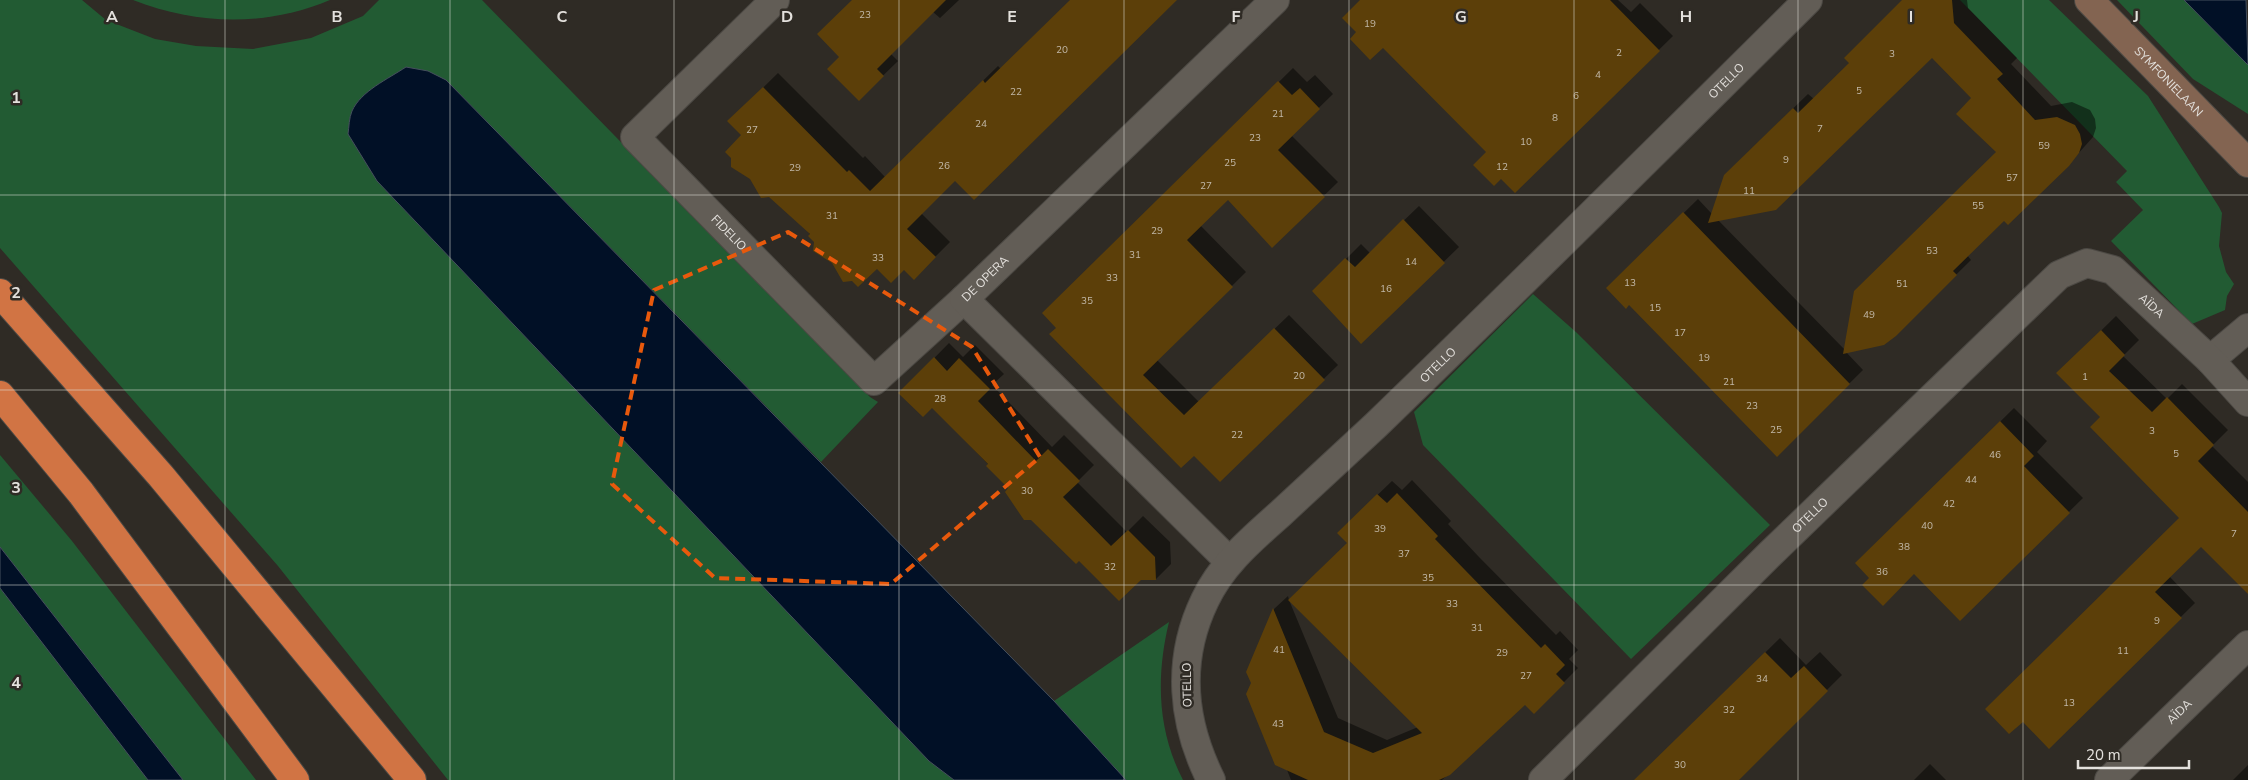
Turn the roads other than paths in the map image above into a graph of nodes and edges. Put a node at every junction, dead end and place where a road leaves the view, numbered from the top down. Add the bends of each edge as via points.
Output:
1 (776, 0) edge
2 (1275, 0) edge
3 (1808, 0) edge
4 (2089, 0) edge
5 (2248, 163) edge
6 (2087, 262) joint
7 (0, 293) edge
8 (964, 299) junction
9 (2248, 328) edge
10 (2210, 360) junction
11 (0, 395) edge
12 (2248, 402) edge
13 (1230, 560) junction
14 (2248, 645) edge
15 (295, 780) edge
16 (412, 780) edge
17 (1211, 780) edge
18 (1543, 780) edge
19 (2109, 780) edge

1 - 8 street, FIDELIO via 635,137 874,381
2 - 8 street, DE OPERA
3 - 13 street, OTELLO via 1538,268
4 - 5 street, SYMFONIELAAN
6 - 10 street, AÏDA via 2113,270
6 - 18 street, OTELLO via 2059,275 1770,554
7 - 16 highway via 161,476
8 - 13 street, DE OPERA
9 - 10 street
10 - 12 street, AÏDA
11 - 15 highway via 81,493
13 - 17 street, OTELLO via 1205,599 1193,629 1184,682 1192,734
14 - 19 street, AÏDA

